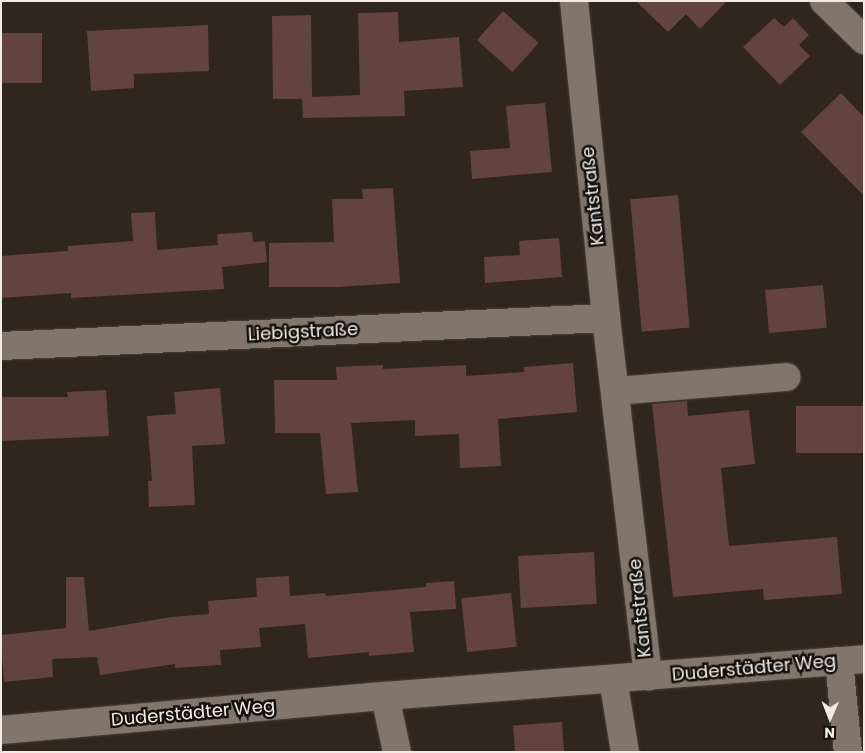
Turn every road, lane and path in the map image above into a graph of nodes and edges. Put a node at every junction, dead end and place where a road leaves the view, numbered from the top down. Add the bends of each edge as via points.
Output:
1 (574, 1) edge
2 (824, 1) edge
3 (864, 40) edge
4 (606, 318) junction
5 (1, 346) edge
6 (786, 377) dead end
7 (616, 391) junction
8 (851, 660) edge
9 (648, 676) junction
10 (613, 679) junction
11 (385, 696) junction
12 (1, 730) edge
13 (397, 752) edge
14 (625, 752) edge
15 (848, 752) edge

1 - 4 street, Kantstraße
2 - 3 street
4 - 5 street, Liebigstraße
4 - 7 street, Kantstraße
6 - 7 street
7 - 9 street, Kantstraße
8 - 9 street, Duderstädter Weg
8 - 15 street
9 - 10 street, Duderstädter Weg
10 - 11 street, Duderstädter Weg
10 - 14 street
11 - 12 street, Duderstädter Weg
11 - 13 street

